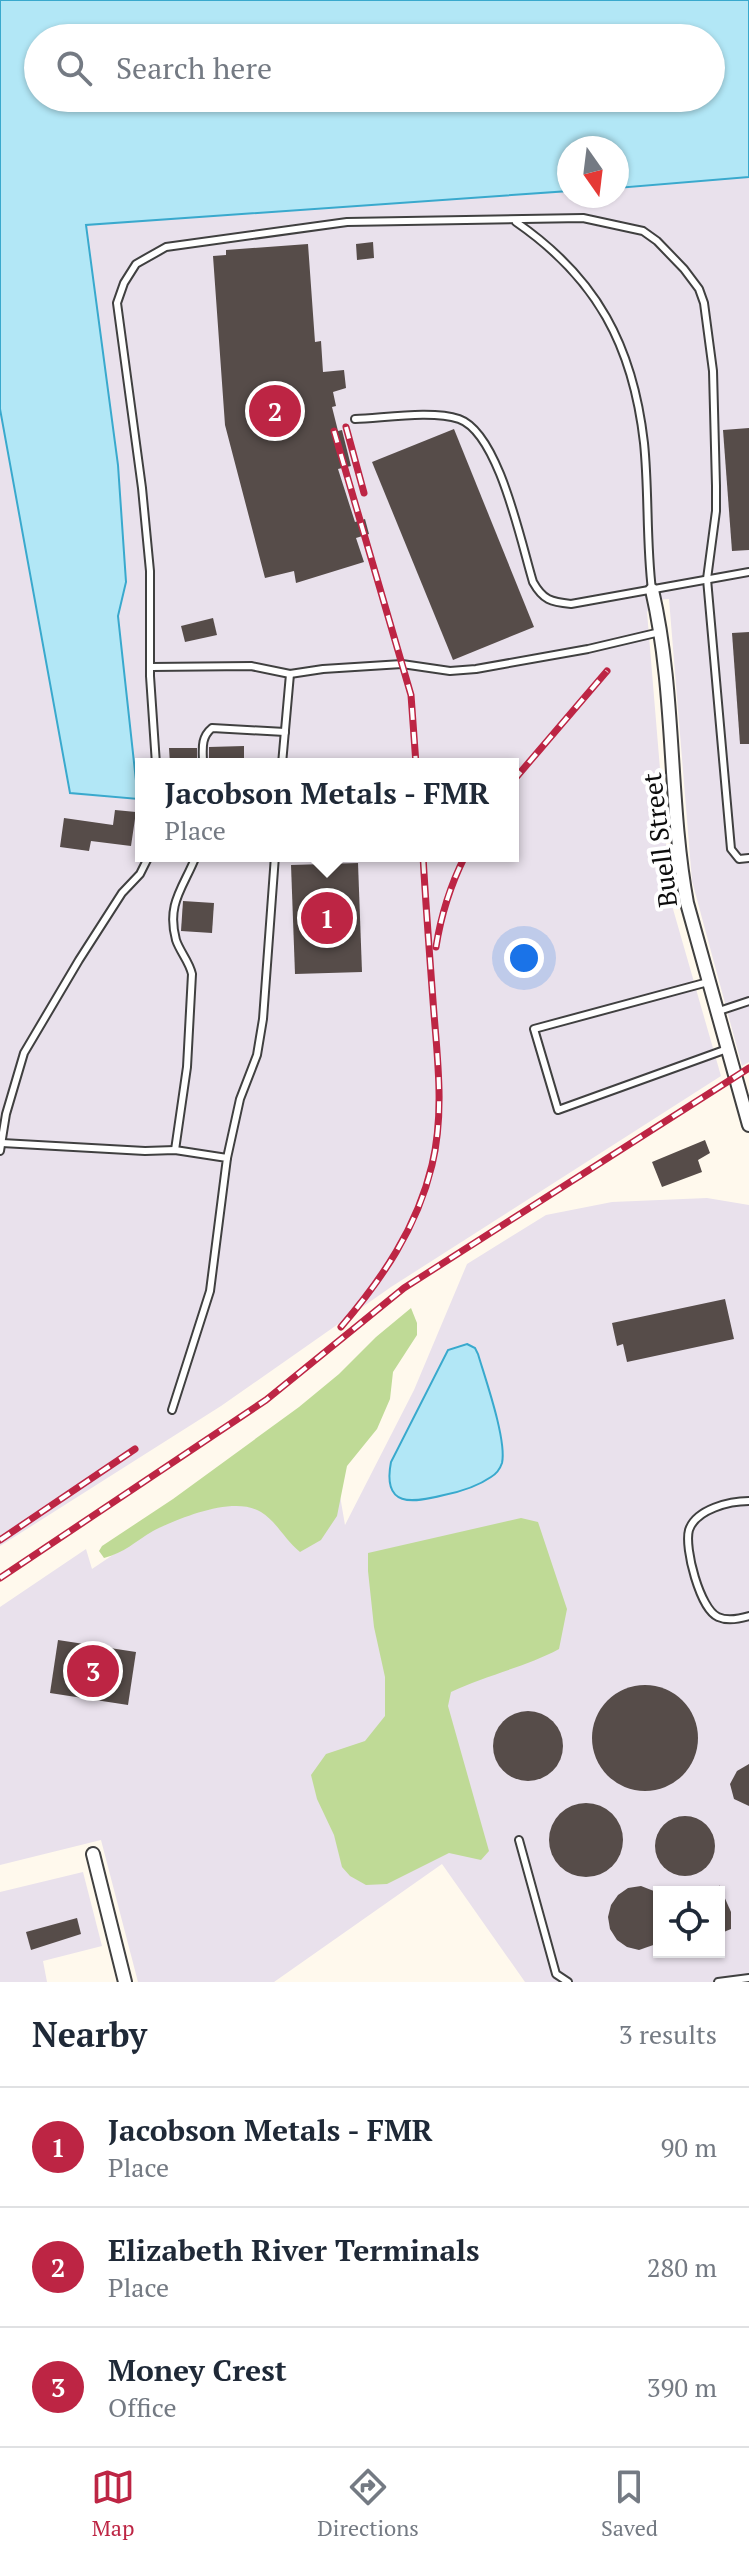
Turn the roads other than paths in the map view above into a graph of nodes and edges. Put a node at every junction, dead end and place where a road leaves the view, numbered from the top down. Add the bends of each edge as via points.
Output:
1 (514, 220) junction
2 (355, 419) dead end
3 (749, 572) edge
4 (707, 579) junction
5 (652, 590) junction
6 (660, 632) junction
7 (151, 667) junction
8 (290, 674) junction
9 (285, 732) junction
10 (156, 758) edge
11 (203, 758) edge
12 (283, 758) edge
13 (749, 858) edge
14 (146, 862) edge
15 (194, 862) edge
16 (275, 862) edge
17 (708, 982) junction
18 (749, 1001) edge
19 (716, 1012) junction
20 (727, 1049) junction
21 (745, 1093) edge
22 (749, 1125) edge
23 (2, 1126) edge
24 (1, 1147) edge
25 (175, 1150) junction
26 (227, 1158) junction
27 (172, 1410) dead end
28 (749, 1501) edge
29 (749, 1616) edge
30 (519, 1840) dead end
31 (93, 1854) dead end
32 (749, 1978) edge
33 (125, 1982) edge
34 (568, 1982) edge
35 (718, 1982) edge

1 - 4 lane via 583,218 643,231 672,255 699,289 713,371 716,511
1 - 5 lane via 572,269 624,349 644,445
1 - 7 lane via 347,222 166,247 136,264 117,303 150,571
2 - 5 lane via 426,416 469,423 494,457 533,582 550,602 571,604
3 - 4 lane
4 - 5 lane
4 - 13 lane via 731,849 739,859
5 - 6 street, Buell Street
6 - 8 lane via 476,669 402,664
6 - 17 street, Buell Street via 680,868
7 - 8 lane via 251,666
7 - 10 lane
8 - 9 lane
9 - 11 lane via 212,728 205,733
9 - 12 lane
14 - 23 lane via 39,1025
15 - 25 lane via 173,903 177,944 192,974
16 - 26 lane via 263,1019
17 - 19 street, Buell Street
17 - 20 lane via 534,1029 558,1110
18 - 19 lane
19 - 20 street, Buell Street
20 - 21 street, Buell Street
21 - 22 street, Buell Street
23 - 24 lane
24 - 25 lane
25 - 26 lane
26 - 27 lane via 210,1291
28 - 29 lane via 703,1514 690,1528 689,1541 706,1607 728,1619
30 - 34 lane via 556,1974
31 - 33 street
32 - 35 lane

